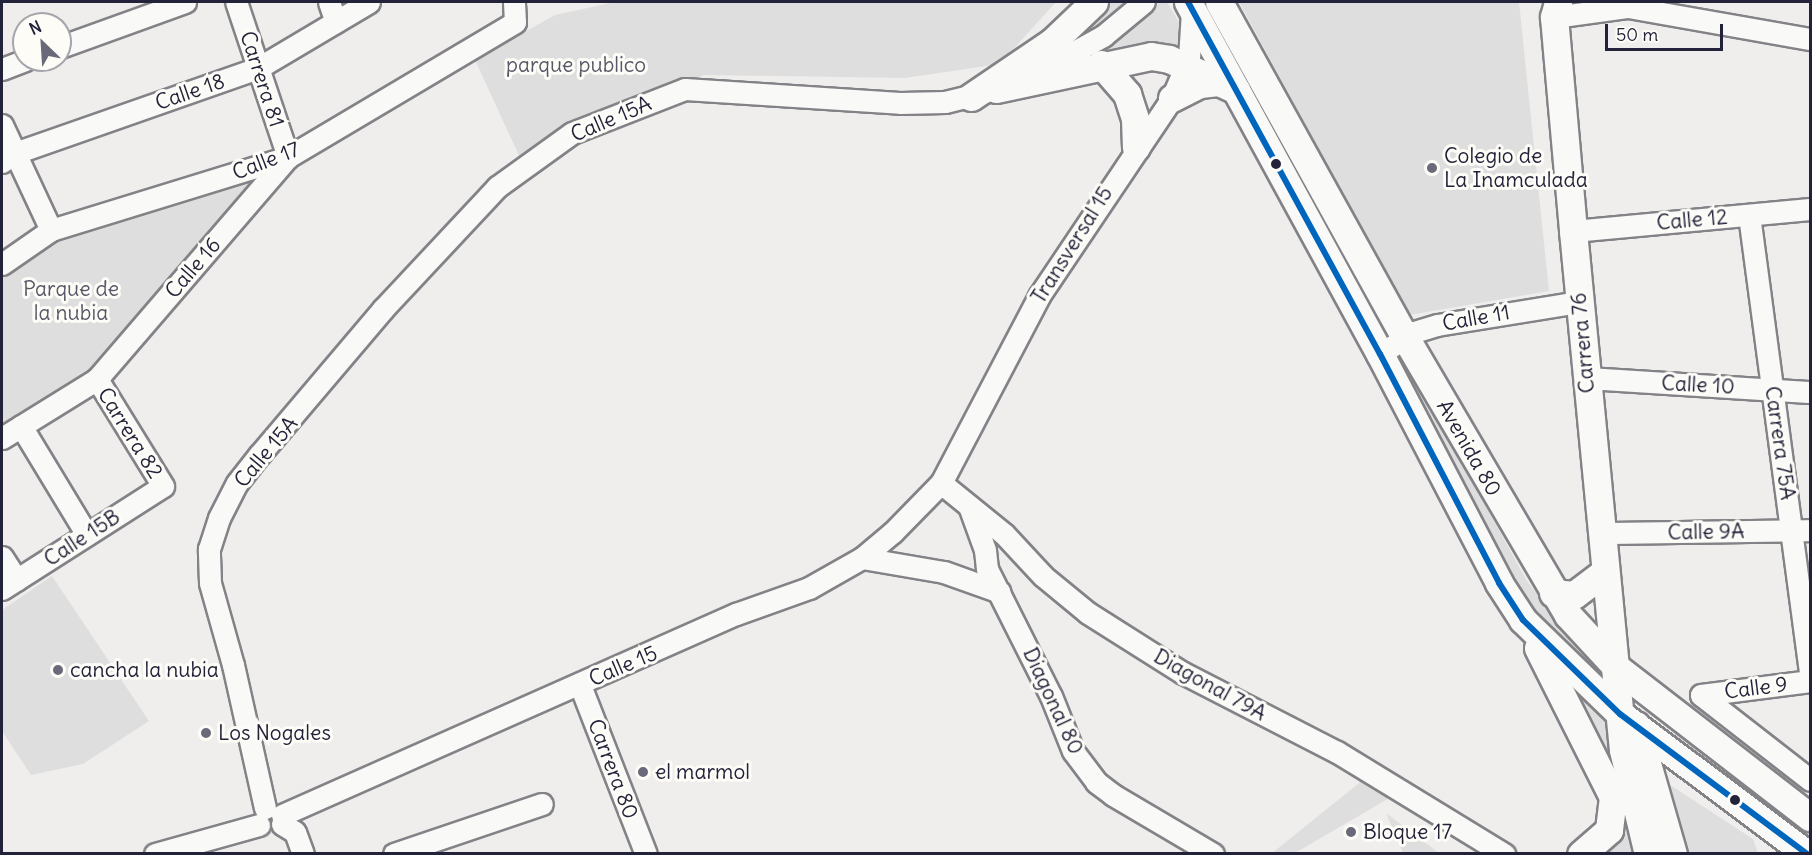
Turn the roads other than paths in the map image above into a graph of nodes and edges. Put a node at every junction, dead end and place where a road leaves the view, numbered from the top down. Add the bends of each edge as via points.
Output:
1 (185, 2) edge
2 (236, 2) edge
3 (329, 2) edge
4 (369, 2) edge
5 (1094, 2) edge
6 (1144, 2) edge
7 (1219, 2) edge
8 (1190, 5) edge
9 (1553, 7) edge
10 (514, 12) edge
11 (336, 22) junction
12 (1810, 39) edge
13 (72, 43) edge
14 (1101, 64) junction
15 (258, 68) junction
16 (1187, 68) junction
17 (1227, 86) junction
18 (996, 89) junction
19 (971, 97) junction
20 (1172, 98) junction
21 (2, 125) edge
22 (1136, 147) junction
23 (288, 157) junction
24 (8, 158) edge
25 (1810, 209) edge
26 (1749, 214) junction
27 (51, 230) junction
28 (1573, 231) junction
29 (2, 264) edge
30 (1579, 302) junction
31 (1405, 337) junction
32 (1380, 354) junction
33 (1586, 378) junction
34 (97, 380) junction
35 (1772, 389) junction
36 (1810, 392) edge
37 (21, 426) junction
38 (2, 438) edge
39 (941, 483) junction
40 (163, 486) joint
41 (969, 506) junction
42 (1801, 530) edge
43 (1601, 533) junction
44 (1004, 534) junction
45 (87, 535) junction
46 (985, 550) junction
47 (2, 557) edge
48 (862, 558) junction
49 (1605, 572) junction
50 (9, 585) edge
51 (1000, 592) junction
52 (1553, 593) junction
53 (1523, 620) junction
54 (1617, 668) junction
55 (1810, 671) edge
56 (1810, 681) edge
57 (579, 685) junction
58 (1629, 721) junction
59 (1810, 780) edge
60 (542, 804) dead end
61 (1810, 817) edge
62 (272, 818) junction
63 (1764, 822) junction
64 (396, 853) edge
65 (156, 854) edge
66 (303, 854) edge
67 (646, 854) edge
68 (1213, 854) edge
69 (1504, 854) edge
70 (1581, 854) edge
71 (1648, 854) edge
72 (1673, 854) edge
73 (1769, 854) edge
74 (1807, 854) edge

1 - 13 street
2 - 15 street, Carrera 81
3 - 11 street
4 - 11 street, Calle 18
5 - 19 main road via 1052,42
6 - 18 street, Calle 15A via 1086,47
7 - 31 main road, Avenida 80
8 - 16 street, Transversal 15 via 1192,44
8 - 17 main road, Avenida 80
9 - 12 street via 1628,7
9 - 28 main road, Carrera 76
10 - 23 street, Calle 17
11 - 15 street, Calle 18
14 - 16 main road via 1159,57
14 - 18 main road
14 - 22 main road via 1127,94 1135,119
15 - 23 street, Carrera 81
15 - 24 street, Calle 18
16 - 17 main road
16 - 20 street, Transversal 15
17 - 20 main road via 1200,84
17 - 32 main road, Avenida 80
18 - 19 street, Calle 15A
19 - 62 street, Calle 15A via 922,104 830,102 692,88 572,133 497,187 403,287 260,454 237,483 219,518 209,549 208,575
20 - 22 street, Transversal 15
21 - 24 street
22 - 39 street, Transversal 15 via 1039,296
23 - 27 street, Calle 17
23 - 34 street, Calle 16
24 - 27 street
25 - 26 street, Calle 12
26 - 28 street, Calle 12
26 - 35 street, Carrera 75A
27 - 29 street, Calle 17
28 - 30 main road, Carrera 76
30 - 31 street, Calle 11 via 1437,325
30 - 33 main road, Carrera 76
31 - 32 street, Calle 11
31 - 52 main road, Avenida 80
32 - 53 main road, Avenida 80 via 1499,583
33 - 35 street, Calle 10
33 - 43 main road, Carrera 76
34 - 37 street, Calle 16
34 - 40 street, Carrera 82
35 - 36 street, Calle 10
35 - 42 street, Carrera 75A
37 - 38 street, Calle 16
37 - 45 street
39 - 41 street, Diagonal 79A
39 - 48 street, Calle 15 via 921,507
40 - 45 street, Calle 15B
41 - 44 street, Diagonal 79A
41 - 46 street, Diagonal 80
42 - 43 street, Calle 9A
42 - 55 street, Carrera 75A
43 - 49 main road, Carrera 76
44 - 46 street
44 - 69 street, Diagonal 79A via 1043,576 1129,640 1183,673 1337,752
45 - 50 street, Calle 15B
46 - 51 street, Diagonal 80 via 987,569
47 - 50 street
48 - 51 street via 944,572
48 - 57 street, Calle 15 via 809,588 736,614
49 - 52 main road via 1574,595
49 - 54 main road, Carrera 76
51 - 68 street, Diagonal 80 via 1052,696 1073,751 1096,782
52 - 54 main road, Avenida 80 via 1584,634
53 - 58 main road, Avenida 80
53 - 70 main road via 1613,797 1609,830
54 - 58 main road, Carrera 76
54 - 61 main road, Avenida 80
56 - 59 street, Calle 9 via 1701,695
57 - 62 street, Calle 15
57 - 67 street, Carrera 80
58 - 63 main road, Avenida 80
58 - 71 main road, Carrera 76 via 1623,750
58 - 72 main road, Carrera 76
60 - 64 street
62 - 65 street, Calle 15
62 - 66 street via 295,832
63 - 73 main road
63 - 74 main road, Avenida 80

